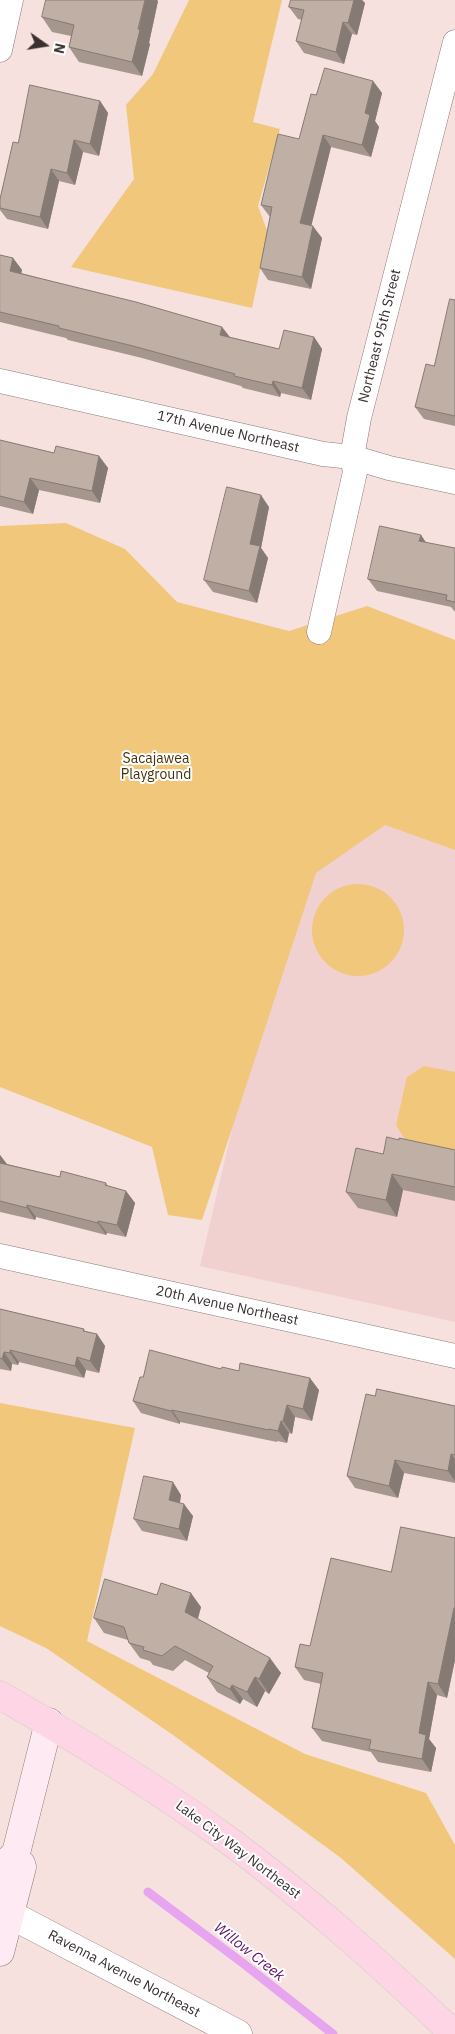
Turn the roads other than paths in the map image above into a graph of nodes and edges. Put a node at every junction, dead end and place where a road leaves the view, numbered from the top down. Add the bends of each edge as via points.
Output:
1 (11, 0) edge
2 (455, 42) edge
3 (0, 50) edge
4 (0, 381) edge
5 (352, 457) junction
6 (455, 482) edge
7 (319, 632) dead end
8 (0, 1256) edge
9 (455, 1356) edge
10 (0, 1695) edge
11 (49, 1722) junction
12 (16, 1853) junction
13 (0, 1888) edge
14 (11, 1914) junction
15 (0, 1952) edge
16 (238, 2034) edge
17 (454, 2034) edge

1 - 3 street
2 - 5 street, Northeast 95th Street via 359,418
4 - 5 street, 17th Avenue Northeast via 323,454
5 - 6 street, 17th Avenue Northeast
5 - 7 street, Northeast 95th Street via 355,472
8 - 9 street, 20th Avenue Northeast
10 - 11 main road, Lake City Way Northeast
11 - 12 main road
11 - 17 main road, Lake City Way Northeast via 157,1790 285,1884 344,1933
12 - 13 main road via 6,1863
12 - 14 main road via 22,1867
14 - 15 main road
14 - 16 street, Ravenna Avenue Northeast

